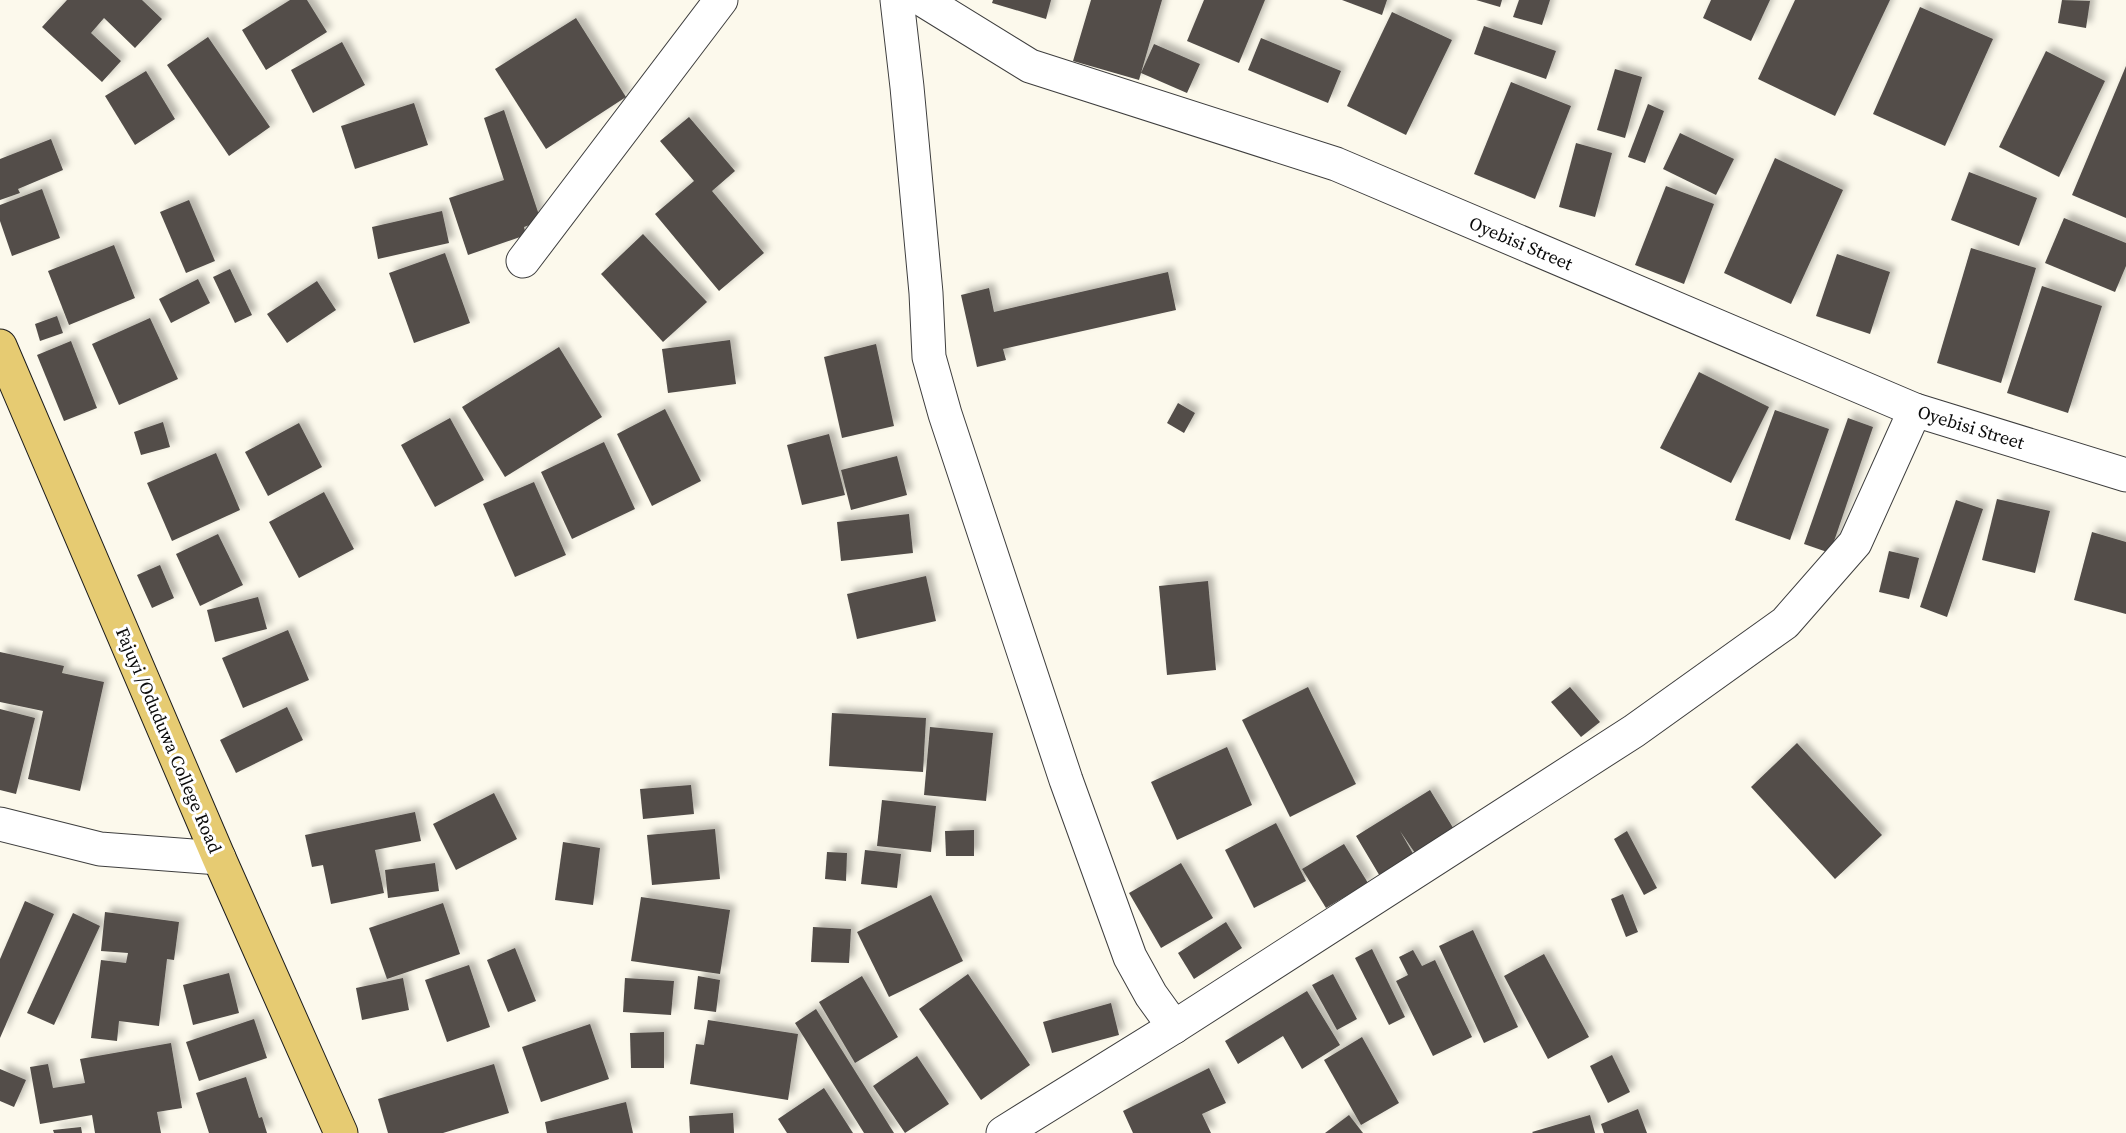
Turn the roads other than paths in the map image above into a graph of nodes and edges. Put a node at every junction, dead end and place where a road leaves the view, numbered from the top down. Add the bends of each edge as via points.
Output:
1 (721, 0) edge
2 (897, 0) edge
3 (923, 0) edge
4 (523, 261) dead end
5 (0, 346) edge
6 (1915, 410) junction
7 (2126, 475) edge
8 (0, 824) edge
9 (219, 858) junction
10 (1174, 1027) junction
11 (341, 1133) edge
12 (1003, 1133) edge

1 - 4 street
2 - 10 street via 929,357 1066,780 1130,957
3 - 6 street, Oyebisi Street via 1030,66 1336,164
5 - 9 main road, Fajuyi /Oduduwa College Road
6 - 7 street, Oyebisi Street
6 - 10 street via 1856,543 1785,623 1634,732
8 - 9 street via 100,849
9 - 11 main road, Fajuyi /Oduduwa College Road
10 - 12 street

